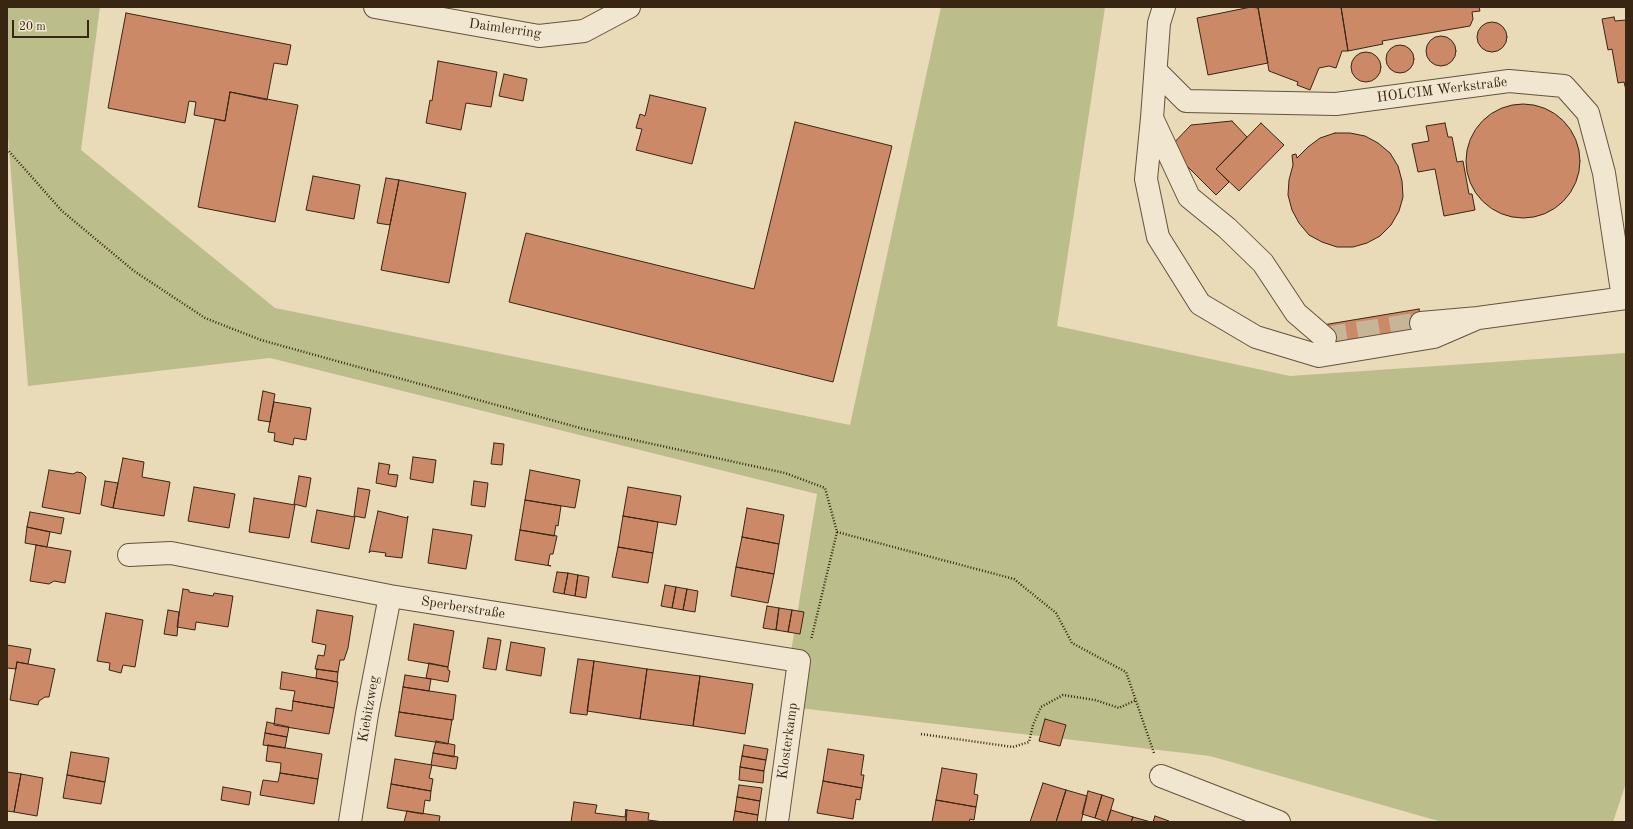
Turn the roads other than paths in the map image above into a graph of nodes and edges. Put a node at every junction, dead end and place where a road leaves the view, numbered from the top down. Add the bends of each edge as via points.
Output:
1 (376, 7) edge
2 (629, 7) edge
3 (1164, 7) edge
4 (1156, 70) junction
5 (1152, 118) junction
6 (1624, 298) edge
7 (1478, 318) junction
8 (1421, 323) tunnel mouth
9 (1325, 338) dead end
10 (129, 555) dead end
11 (390, 596) junction
12 (799, 661) joint
13 (1162, 776) road end
14 (350, 822) edge
15 (777, 822) edge
16 (1278, 822) edge

1 - 2 street, Daimlerring via 540,36 584,31
3 - 4 street via 1159,22
4 - 5 street
4 - 6 street, HOLCIM Werkstraße via 1186,101 1336,104 1509,81 1564,86 1588,113 1604,173
5 - 7 street via 1146,178 1158,237 1200,304 1256,337 1319,356 1434,337
5 - 9 street via 1189,197 1227,228 1263,263 1296,313
6 - 7 street, HOLCIM Werkstraße
7 - 8 street, HOLCIM Werkstraße
10 - 11 street, Sperberstraße via 171,553
11 - 12 street, Sperberstraße
11 - 14 street, Kiebitzweg via 367,714
12 - 15 street, Klosterkamp
13 - 16 street

